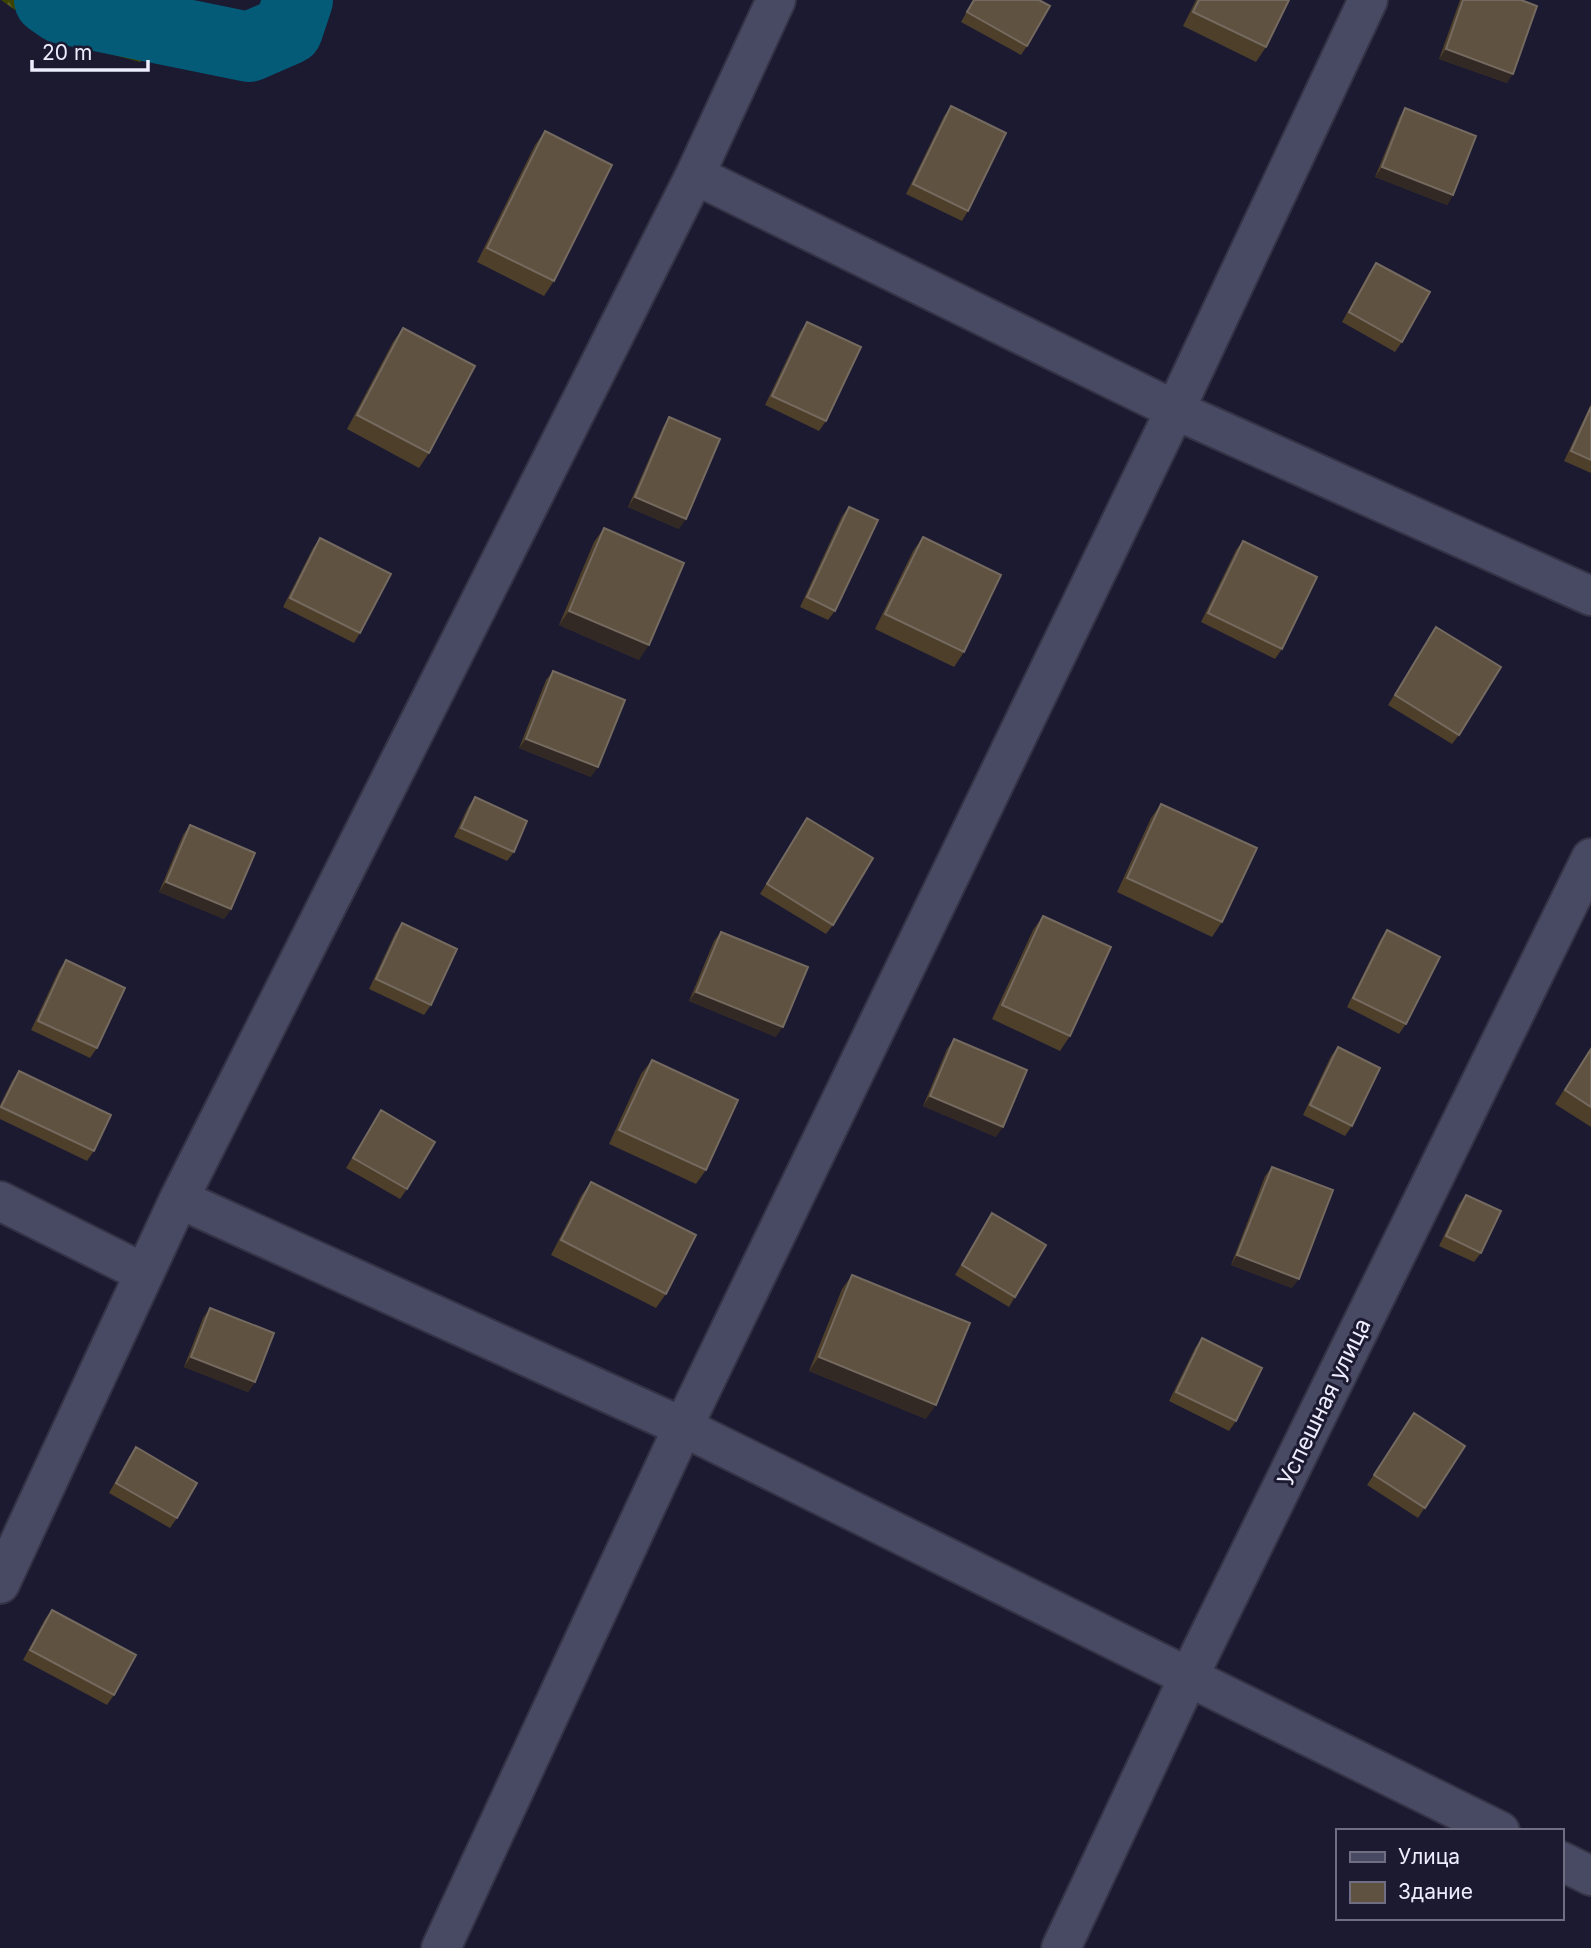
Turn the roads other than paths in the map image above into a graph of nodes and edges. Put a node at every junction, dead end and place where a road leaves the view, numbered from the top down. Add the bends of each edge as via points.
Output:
1 (776, 0) edge
2 (1368, 0) edge
3 (695, 175) junction
4 (1175, 410) junction
5 (1591, 596) edge
6 (1591, 858) edge
7 (179, 1199) junction
8 (0, 1201) edge
9 (144, 1273) junction
10 (683, 1427) junction
11 (0, 1584) edge
12 (1189, 1676) junction
13 (1496, 1829) edge
14 (1563, 1862) edge
15 (1591, 1876) edge
16 (441, 1948) edge
17 (1061, 1948) edge

1 - 3 street
2 - 4 street
3 - 4 street
3 - 7 street
4 - 5 street
4 - 10 street
6 - 12 street, Успешная улица
7 - 9 street
7 - 10 street
8 - 9 street
9 - 11 street
10 - 12 street
10 - 16 street
12 - 13 street
12 - 17 street, Успешная улица
14 - 15 street

